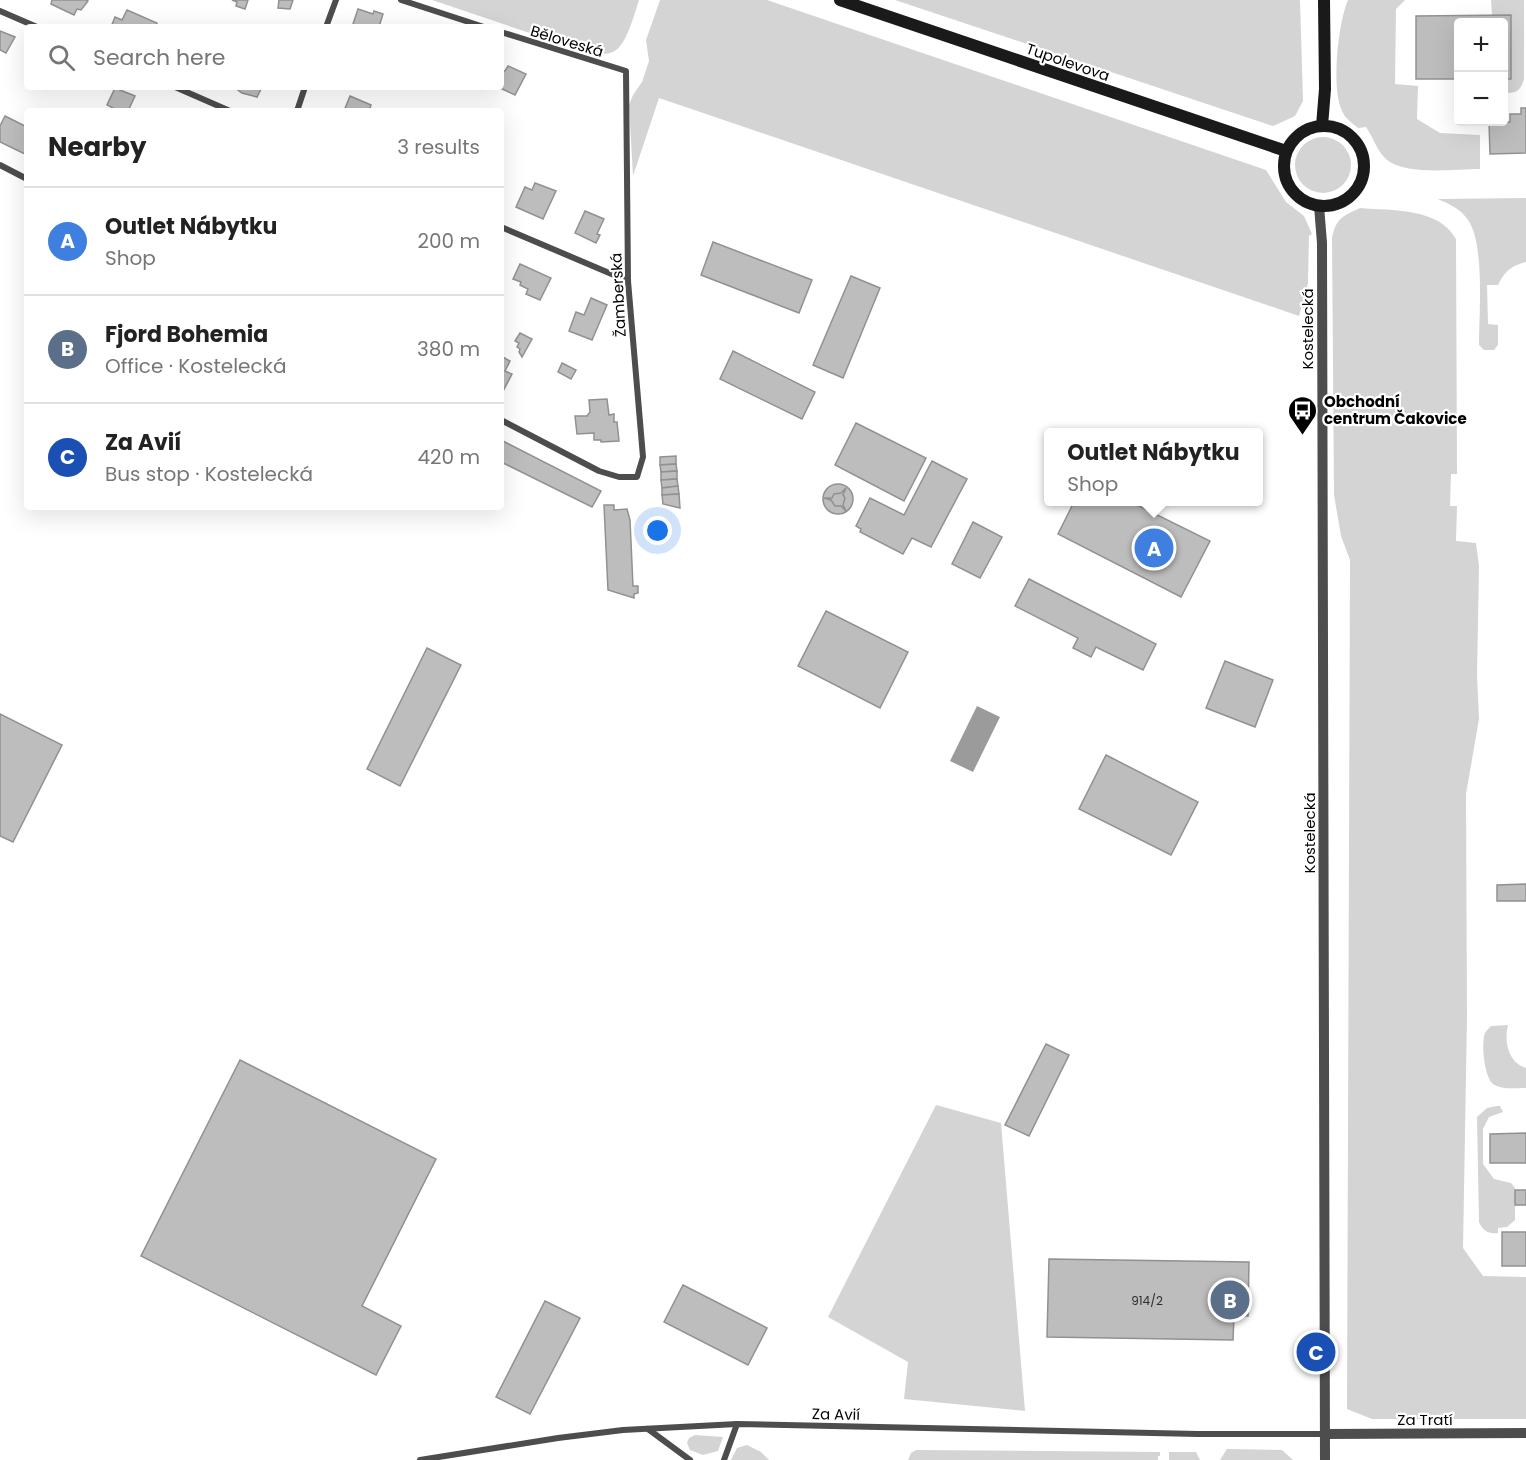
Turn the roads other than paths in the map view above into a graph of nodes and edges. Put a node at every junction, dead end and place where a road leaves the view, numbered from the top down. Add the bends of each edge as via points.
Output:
1 (336, 0) edge
2 (401, 0) edge
3 (840, 0) edge
4 (1324, 0) edge
5 (0, 11) edge
6 (30, 24) edge
7 (328, 24) edge
8 (475, 24) edge
9 (504, 33) edge
10 (626, 71) joint
11 (182, 90) edge
12 (304, 90) edge
13 (223, 108) edge
14 (298, 108) edge
15 (1322, 126) junction
16 (1286, 151) junction
17 (0, 165) edge
18 (24, 177) edge
19 (1319, 206) junction
20 (504, 228) edge
21 (628, 281) junction
22 (504, 422) edge
23 (737, 1425) junction
24 (648, 1428) junction
25 (1526, 1433) edge
26 (1325, 1434) junction
27 (420, 1460) edge
28 (690, 1460) edge
29 (724, 1460) edge
30 (1325, 1460) edge

1 - 7 street
2 - 8 street
3 - 16 main road, Tupolevova
4 - 15 main road
5 - 6 street
9 - 10 street, Běloveská
10 - 21 street, Žamberská
11 - 13 street
12 - 14 street
15 - 16 main road via 1299,134
15 - 19 main road via 1336,127 1353,138 1361,151 1364,170 1351,195
16 - 19 main road via 1283,168 1287,183 1306,202
17 - 18 street
19 - 26 street, Kostelecká
20 - 21 street
21 - 22 street, Žamberská via 643,457 637,477 599,471
23 - 24 street, Za Avií
23 - 26 street, Za Avií
23 - 29 street
24 - 27 street, Za Avií
24 - 28 street
25 - 26 street, Za Tratí
26 - 30 street, Kostelecká

